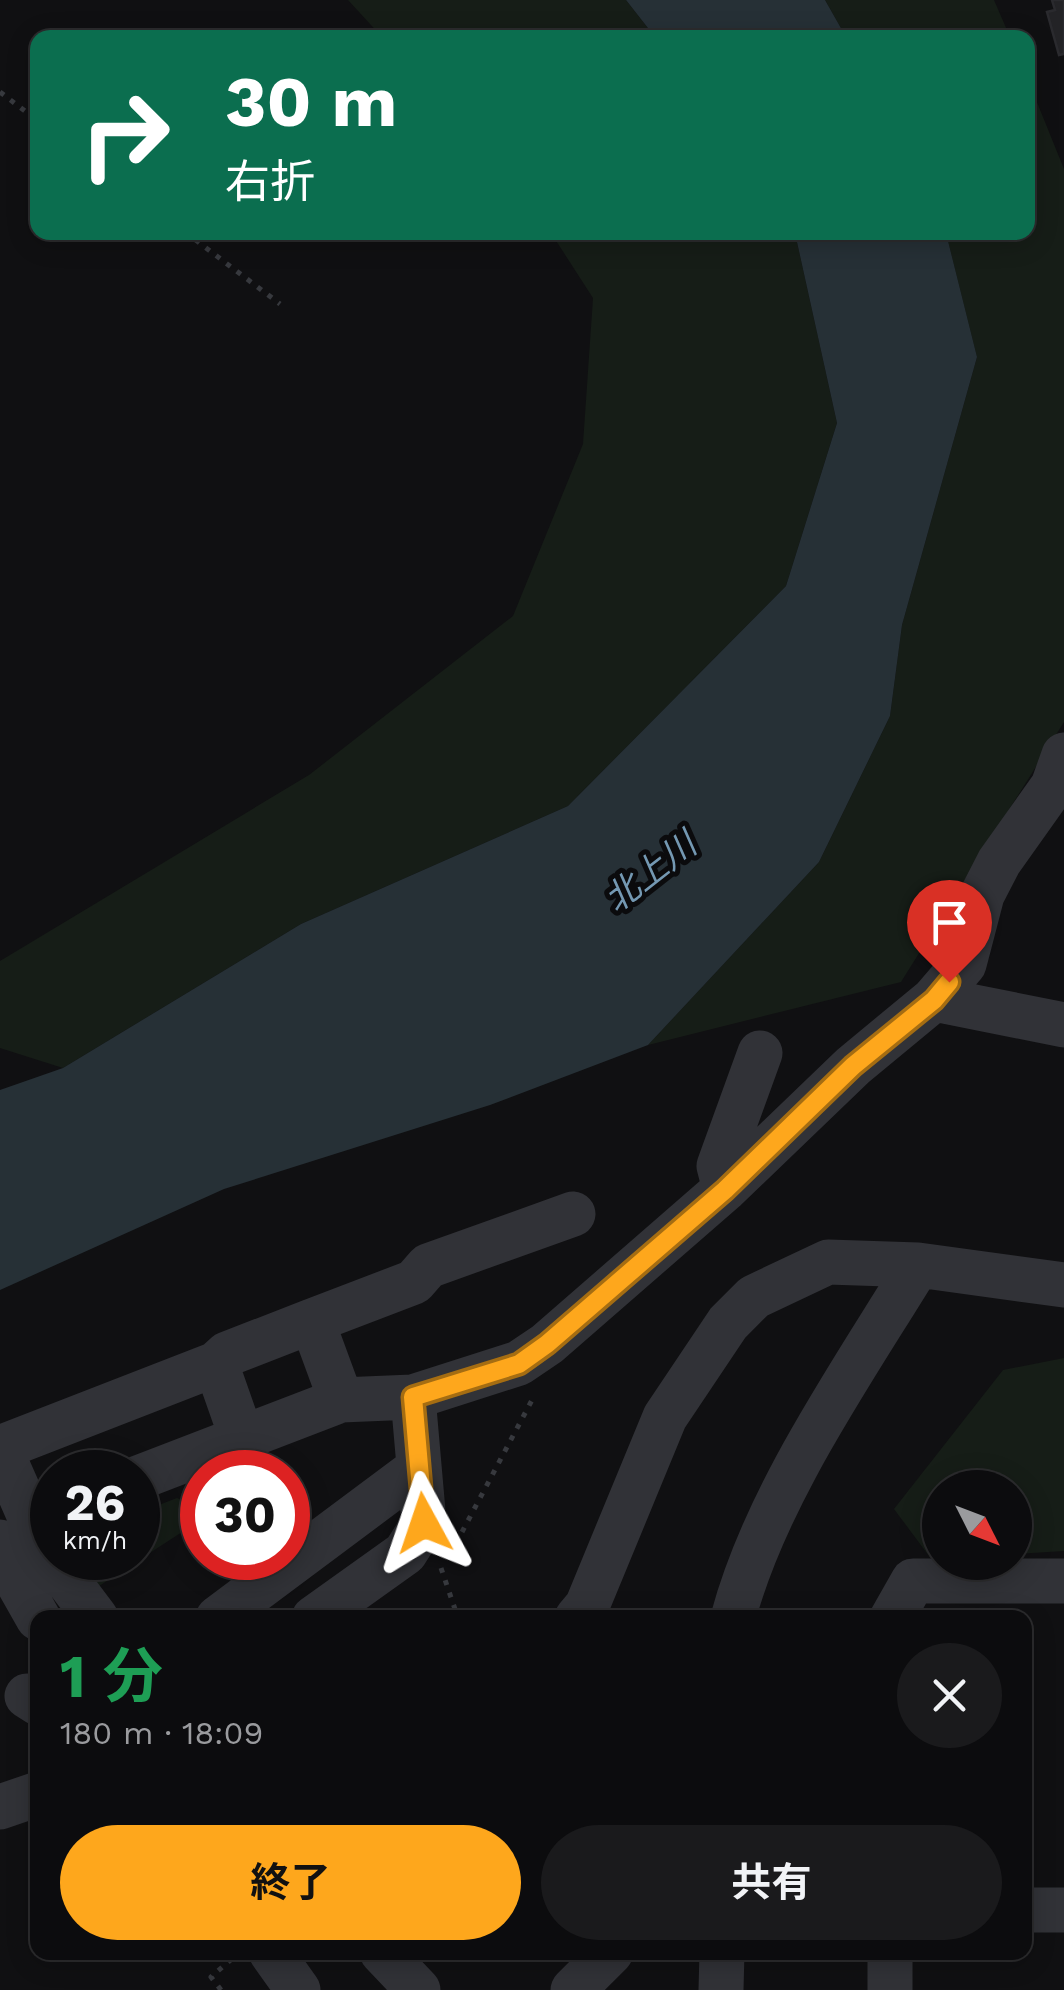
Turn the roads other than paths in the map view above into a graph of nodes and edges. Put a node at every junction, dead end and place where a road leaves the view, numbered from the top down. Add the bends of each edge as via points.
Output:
1 (1064, 755) edge
2 (934, 1000) junction
3 (1064, 1025) edge
4 (760, 1053) dead end
5 (725, 1190) junction
6 (573, 1214) dead end
7 (918, 1265) junction
8 (1064, 1284) edge
9 (312, 1321) junction
10 (216, 1364) junction
11 (413, 1397) junction
12 (340, 1400) junction
13 (242, 1438) junction
14 (0, 1448) edge
15 (419, 1468) junction
16 (160, 1470) edge
17 (28, 1524) edge
18 (1064, 1581) edge
19 (33, 1610) edge
20 (90, 1610) edge
21 (229, 1610) edge
22 (325, 1610) edge
23 (584, 1610) edge
24 (735, 1610) edge
25 (897, 1610) edge
26 (30, 1797) edge
27 (0, 1808) edge
28 (1032, 1910) edge
29 (1064, 1910) edge
30 (277, 1960) edge
31 (390, 1960) edge
32 (604, 1960) edge
33 (722, 1960) edge
34 (890, 1960) edge
35 (298, 1990) edge
36 (418, 1990) edge
37 (573, 1990) edge
38 (721, 1990) edge
39 (890, 1990) edge

1 - 2 street via 1053,786 982,895 964,964
2 - 3 street
2 - 5 street via 853,1066
4 - 5 street via 718,1166
5 - 11 street via 519,1364
6 - 9 street via 428,1266 414,1282
7 - 8 street
7 - 23 street via 828,1262 754,1297 728,1323 665,1416
7 - 24 street via 814,1435 771,1518
9 - 10 street
9 - 12 street
10 - 13 street
10 - 14 street
11 - 12 street
11 - 15 street
12 - 13 street
13 - 16 street
14 - 17 street
15 - 21 street
15 - 22 street via 424,1523 405,1553
17 - 19 street via 16,1579
17 - 20 street
18 - 25 street via 913,1581
26 - 27 street
28 - 29 street
30 - 35 street
31 - 36 street
32 - 37 street
33 - 38 street
34 - 39 street

